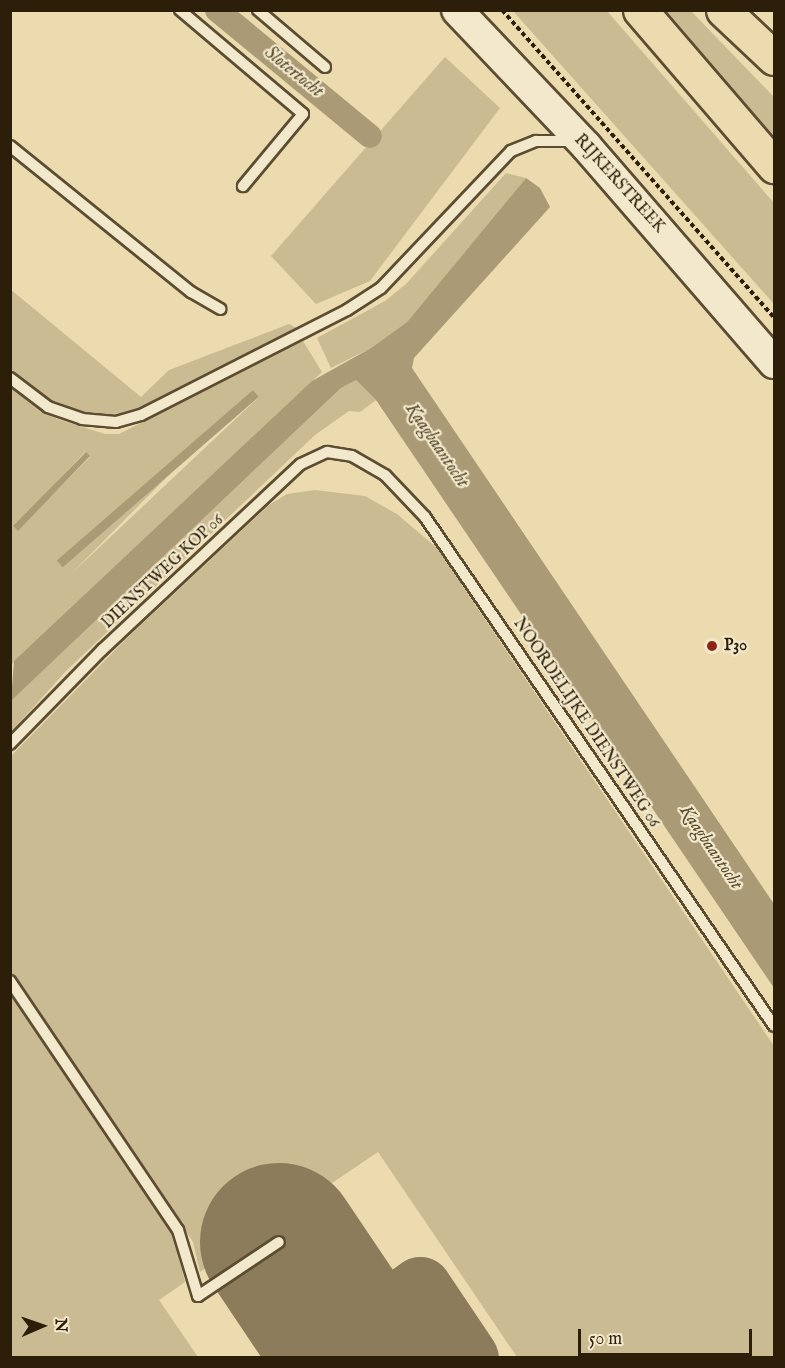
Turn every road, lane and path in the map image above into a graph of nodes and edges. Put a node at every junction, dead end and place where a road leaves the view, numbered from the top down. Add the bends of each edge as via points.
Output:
1 (180, 10) edge
2 (258, 10) edge
3 (457, 10) edge
4 (502, 10) edge
5 (640, 10) edge
6 (723, 10) edge
7 (754, 10) edge
8 (774, 33) edge
9 (774, 58) edge
10 (325, 67) dead end
11 (10, 146) edge
12 (586, 146) junction
13 (774, 166) edge
14 (243, 186) dead end
15 (220, 309) dead end
16 (774, 317) edge
17 (774, 363) edge
18 (10, 378) edge
19 (352, 456) joint
20 (10, 744) edge
21 (10, 981) edge
22 (774, 1026) edge
23 (279, 1242) dead end

1 - 14 lane via 303,114
2 - 10 lane
3 - 12 street, RIJKERSTREEK
4 - 16 path, RIJKERSTREEK
5 - 13 highway
6 - 9 highway
7 - 8 highway
11 - 15 lane via 190,292
12 - 17 street, RIJKERSTREEK
12 - 18 lane via 546,139 511,152 388,283 347,310 146,413 116,423 82,419 48,407
19 - 20 lane, DIENSTWEG KOP 06 via 327,452 301,464 102,650
19 - 22 lane, NOORDELIJKE DIENSTWEG 06 via 385,475 431,525
21 - 23 lane via 178,1230 198,1296

